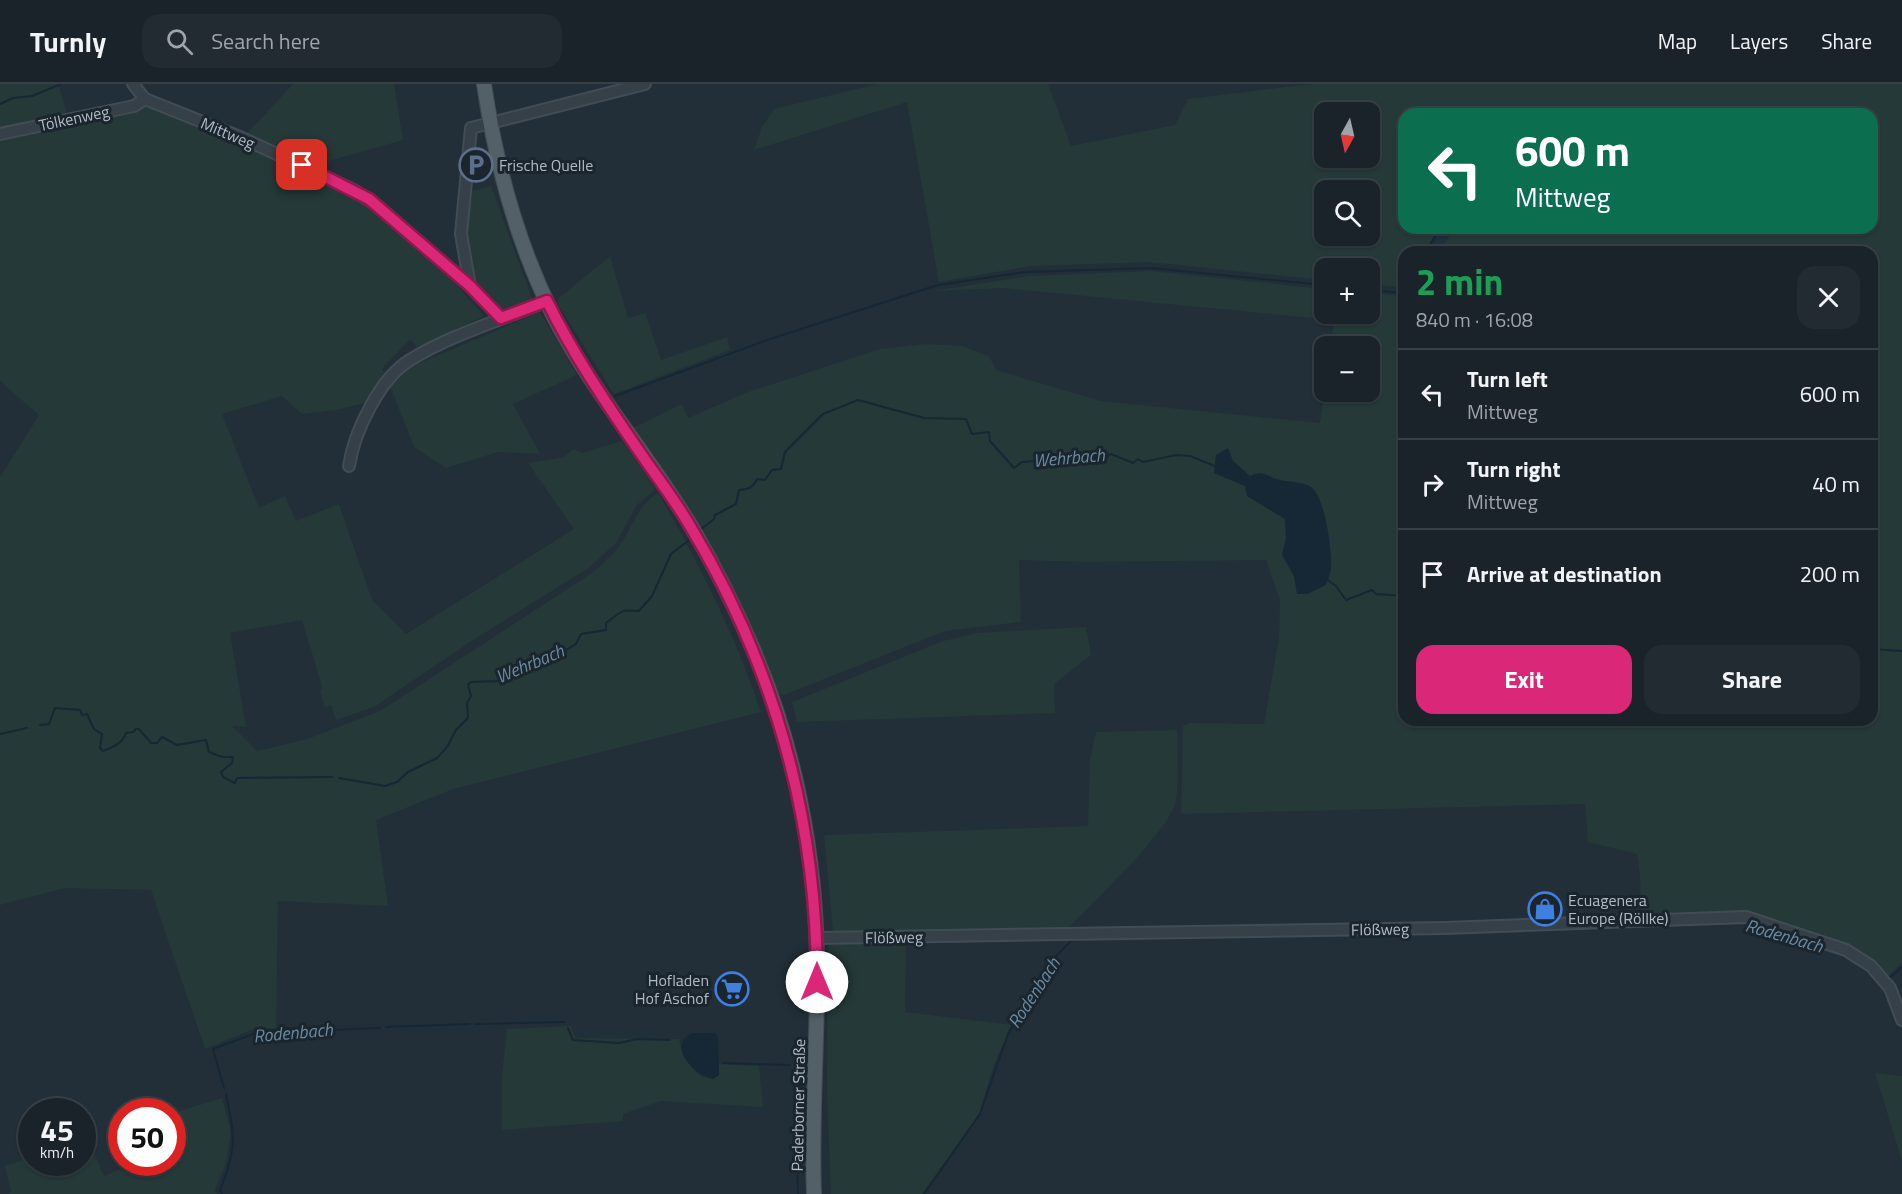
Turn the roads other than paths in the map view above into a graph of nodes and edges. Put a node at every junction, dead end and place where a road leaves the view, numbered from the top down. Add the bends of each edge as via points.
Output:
1 (133, 84) edge
2 (484, 84) edge
3 (645, 84) edge
4 (145, 99) junction
5 (490, 124) junction
6 (0, 134) edge
7 (470, 286) junction
8 (547, 301) junction
9 (501, 318) junction
10 (349, 466) dead end
11 (817, 938) junction
12 (1902, 1020) edge
13 (814, 1194) edge

1 - 4 street, Mittweg
2 - 5 main road, Paderborner Straße
3 - 5 street
4 - 6 street, Tölkenweg via 134,106
4 - 7 street, Mittweg via 354,190
5 - 7 street via 471,128 461,234
5 - 8 main road, Paderborner Straße via 509,208
7 - 9 street, Mittweg
8 - 9 street
8 - 11 main road, Paderborner Straße via 595,384 690,525 753,649 780,723 802,812
9 - 10 street via 399,368 357,433
11 - 12 street, Flößweg via 1444,928 1746,917 1846,950 1871,966 1890,988
11 - 13 main road, Paderborner Straße

